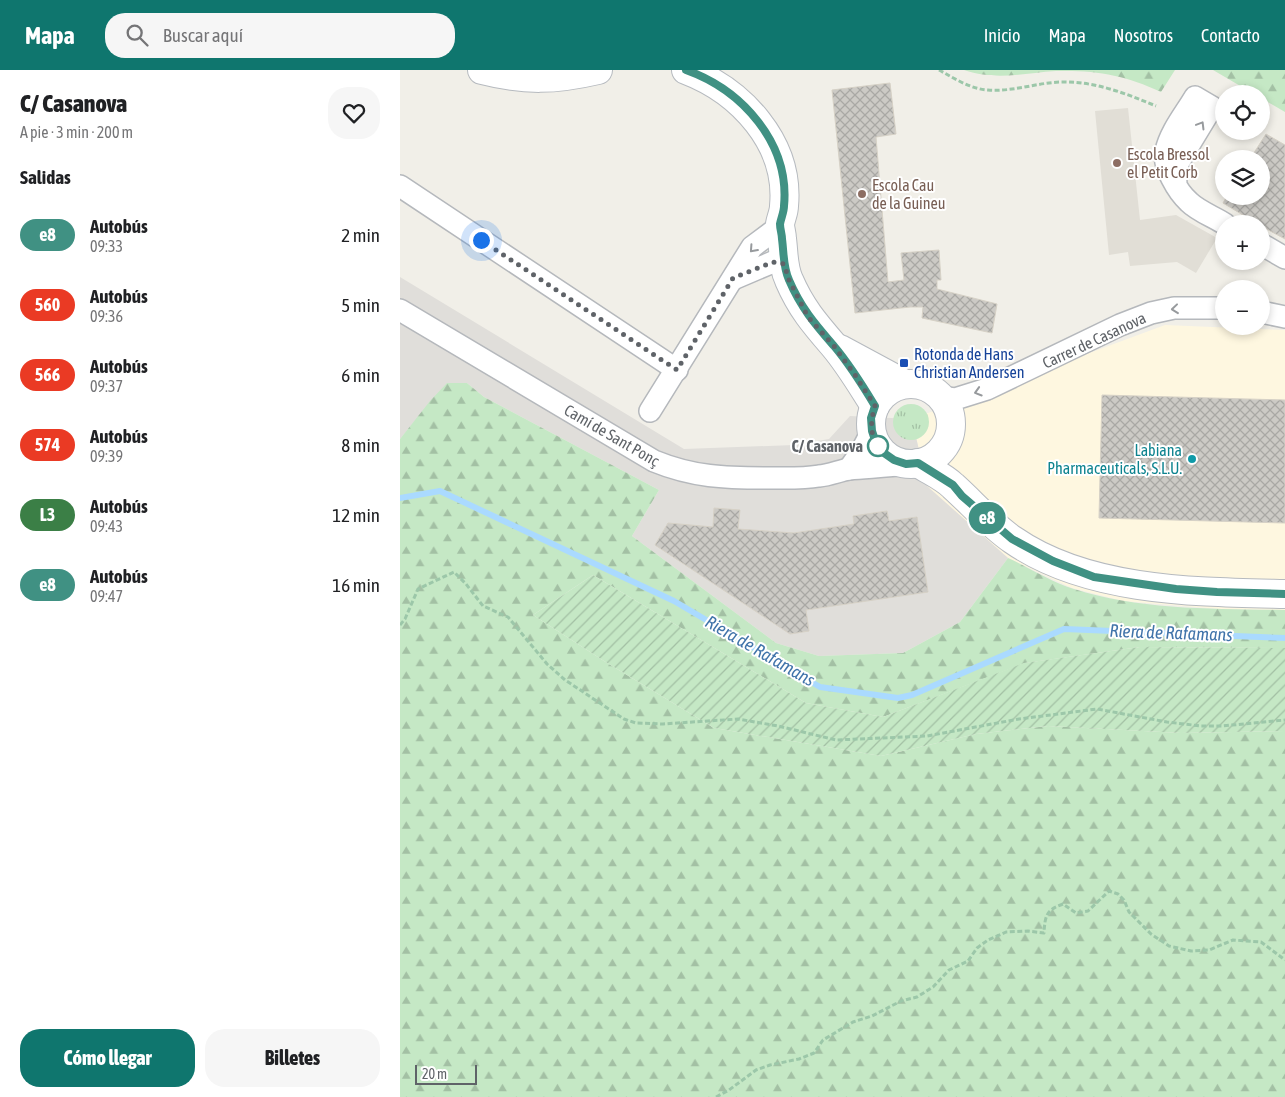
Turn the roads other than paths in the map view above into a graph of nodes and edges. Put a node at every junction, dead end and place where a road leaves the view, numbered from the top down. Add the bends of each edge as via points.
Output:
1 (482, 70) edge
2 (598, 70) edge
3 (686, 70) edge
4 (1176, 184) dead end
5 (400, 186) edge
6 (1215, 218) edge
7 (780, 226) junction
8 (1270, 249) edge
9 (1285, 258) edge
10 (784, 264) junction
11 (733, 278) junction
12 (1215, 308) edge
13 (400, 310) edge
14 (1270, 314) edge
15 (1285, 317) edge
16 (834, 346) junction
17 (677, 370) junction
18 (905, 384) junction
19 (940, 397) junction
20 (650, 411) dead end
21 (873, 418) junction
22 (947, 442) junction
23 (912, 464) junction
24 (849, 470) junction
25 (953, 485) junction
26 (1285, 594) edge

1 - 2 street via 520,78 558,78
3 - 7 street via 731,94 763,128 778,158 782,177 784,205
4 - 6 street via 1189,202
5 - 17 street
7 - 10 street
7 -> 11 street via 752,248
8 - 9 street
10 - 11 street via 773,262
10 - 16 street via 808,317
11 - 17 street
12 -> 19 street, Carrer de Casanova via 1174,308 1150,313 987,389 955,399
13 - 24 street, Camí de Sant Ponç via 648,458 674,469 735,478 795,478
14 - 15 street
16 - 18 street
16 - 21 street via 855,375
17 - 20 street
18 - 19 street via 930,388
18 - 21 street via 883,395
19 - 22 street via 948,407 951,419
21 - 23 street via 876,443 884,453 894,460
21 - 24 street via 861,452
22 - 23 street via 930,461
22 - 25 street
23 - 24 street
23 - 25 street
25 - 26 street via 1012,539 1070,569 1176,589

